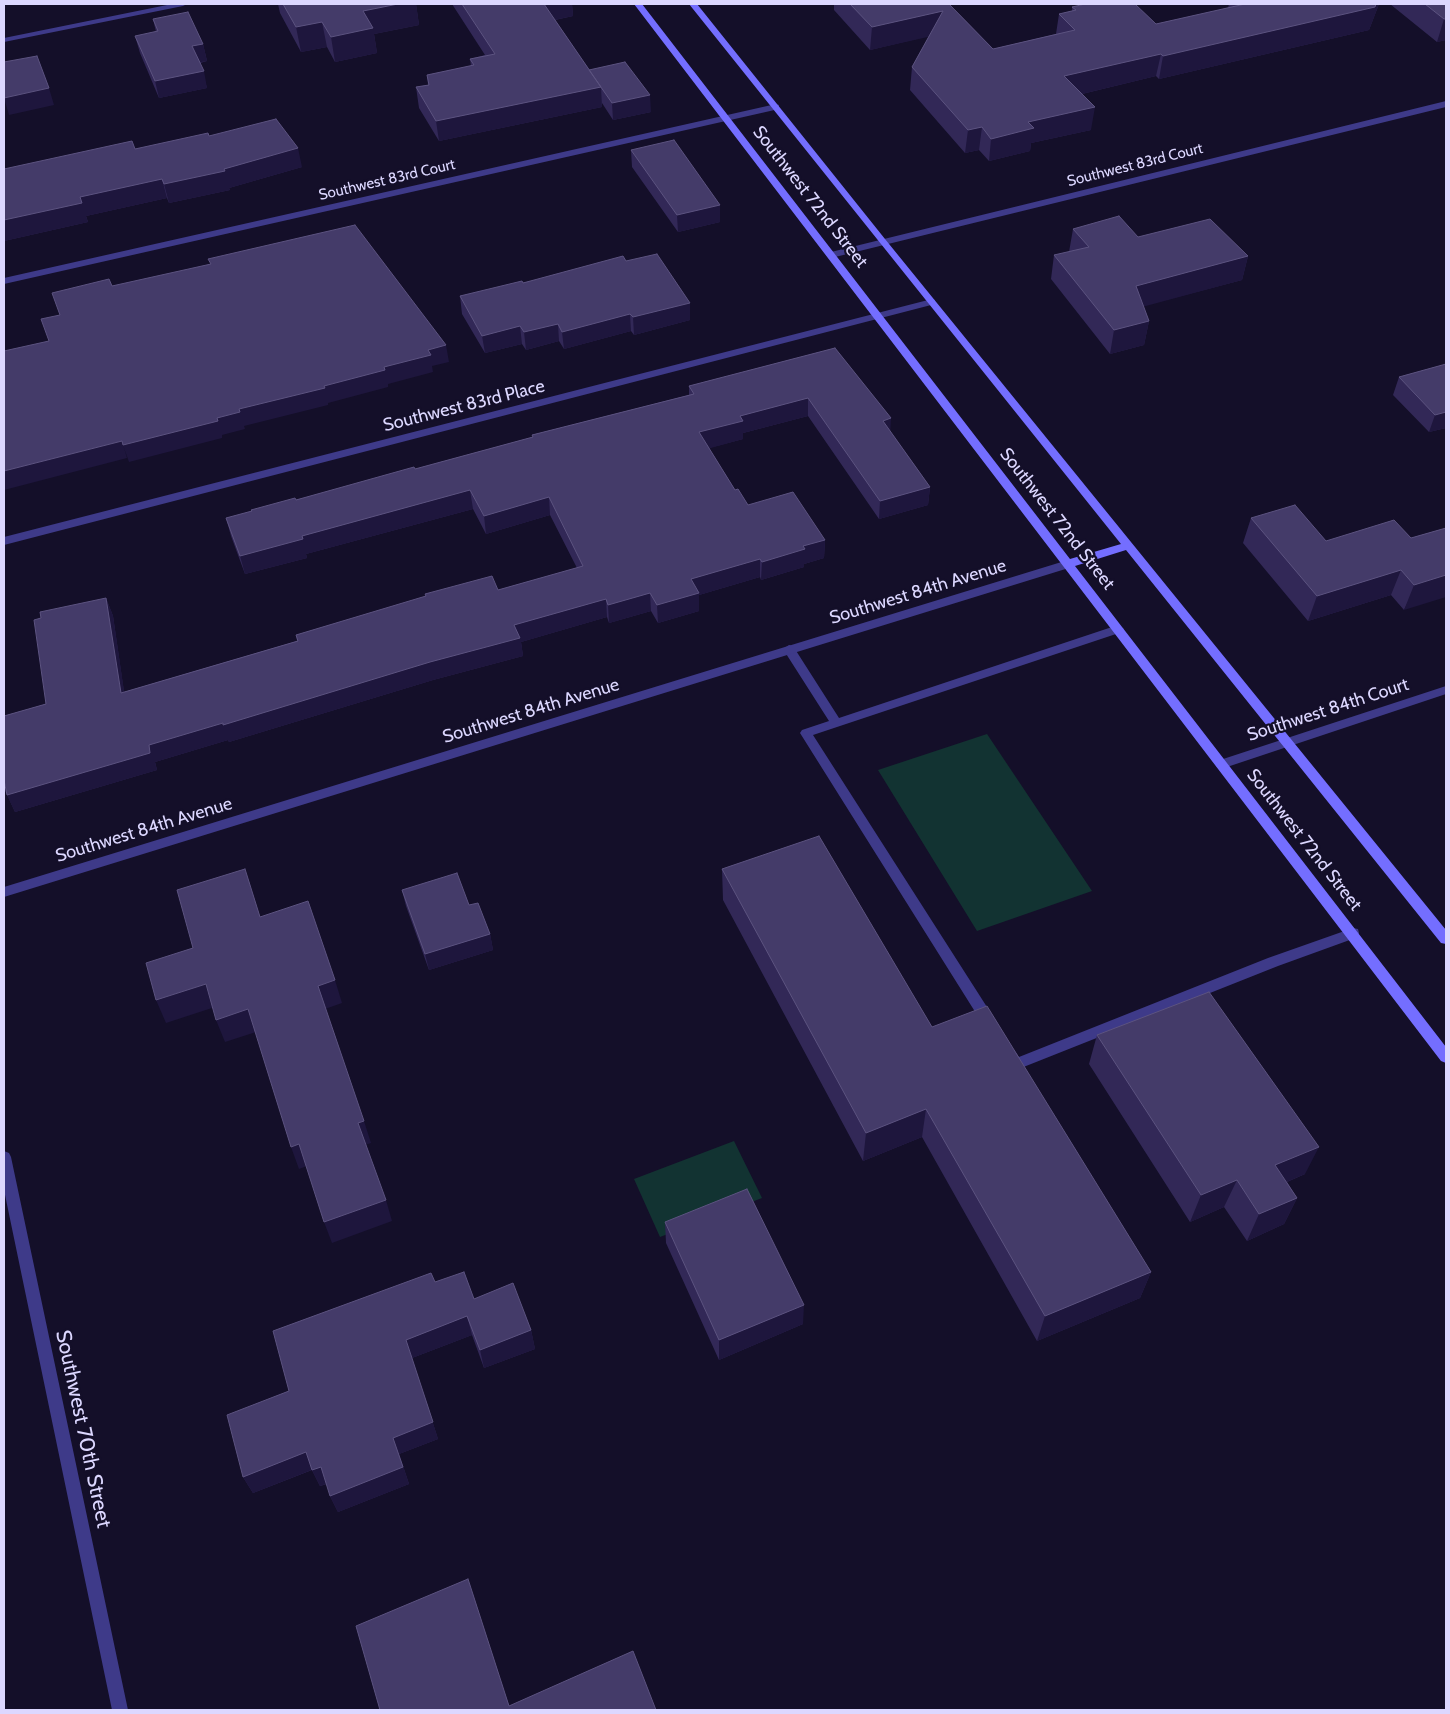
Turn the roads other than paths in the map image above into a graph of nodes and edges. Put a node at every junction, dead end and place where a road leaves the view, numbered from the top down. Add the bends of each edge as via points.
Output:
1 (183, 4) edge
2 (638, 4) edge
3 (693, 4) edge
4 (4, 40) edge
5 (1446, 104) edge
6 (776, 107) junction
7 (726, 118) junction
8 (882, 241) junction
9 (831, 255) junction
10 (4, 281) edge
11 (932, 302) junction
12 (878, 316) junction
13 (4, 541) edge
14 (1129, 546) junction
15 (1068, 564) junction
16 (1118, 629) junction
17 (790, 649) junction
18 (1446, 690) edge
19 (836, 723) junction
20 (1288, 742) junction
21 (1221, 764) junction
22 (4, 892) edge
23 (1353, 933) junction
24 (1446, 940) edge
25 (1446, 1056) edge
26 (4, 1157) edge
27 (120, 1710) edge

1 - 4 street
2 - 7 main road, Southwest 72nd Street
3 - 6 main road, Southwest 72nd Street
5 - 8 street, Southwest 83rd Court
6 - 7 street, Southwest 83rd Court
6 - 8 main road, Southwest 72nd Street
7 - 9 main road, Southwest 72nd Street
7 - 10 street, Southwest 83rd Court
8 - 9 street, Southwest 83rd Court
8 - 11 main road, Southwest 72nd Street
9 - 12 main road, Southwest 72nd Street
11 - 12 street, Southwest 83rd Place
11 - 14 main road, Southwest 72nd Street
12 - 13 street, Southwest 83rd Place
12 - 15 main road, Southwest 72nd Street
14 - 15 main road
14 - 20 main road, Southwest 72nd Street
15 - 16 main road, Southwest 72nd Street
15 - 17 street, Southwest 84th Avenue
16 - 19 street
16 - 21 main road, Southwest 72nd Street
17 - 19 street
17 - 22 street, Southwest 84th Avenue
18 - 20 street, Southwest 84th Court
19 - 23 street via 806,733 1016,1064
20 - 21 street, Southwest 84th Court
20 - 24 main road, Southwest 72nd Street
21 - 23 main road, Southwest 72nd Street
23 - 25 main road, Southwest 72nd Street
26 - 27 street, Southwest 70th Street

